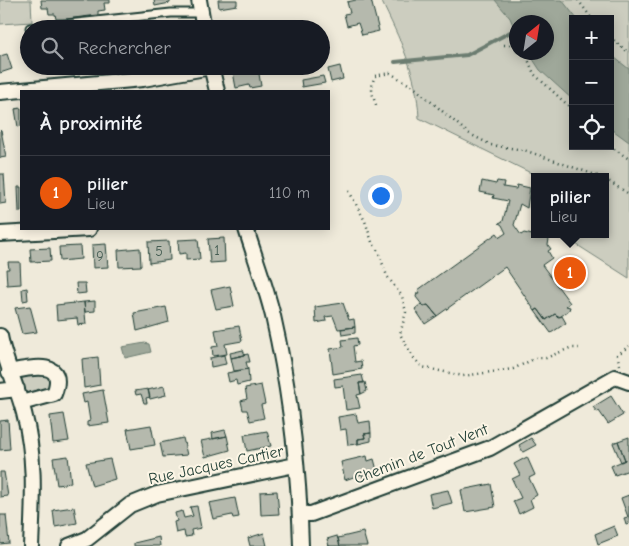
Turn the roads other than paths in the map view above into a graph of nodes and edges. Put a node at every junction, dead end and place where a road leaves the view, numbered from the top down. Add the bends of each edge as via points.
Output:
1 (200, 7) edge
2 (105, 20) edge
3 (202, 20) edge
4 (166, 75) edge
5 (213, 75) edge
6 (20, 90) edge
7 (22, 90) edge
8 (217, 90) edge
9 (0, 92) edge
10 (70, 230) edge
11 (246, 230) edge
12 (0, 234) edge
13 (0, 336) edge
14 (9, 372) junction
15 (626, 381) edge
16 (16, 388) junction
17 (0, 391) edge
18 (22, 403) junction
19 (295, 465) junction
20 (300, 514) junction
21 (32, 546) edge
22 (69, 546) edge
23 (301, 546) edge

1 - 2 lane
1 - 3 street
4 - 7 street
5 - 8 street
6 - 9 street
10 - 12 street
11 - 19 street via 272,314 284,369
13 - 14 street
14 - 16 street
14 - 18 street via 43,367 50,368 56,375 58,385 54,394
15 - 20 street, Chemin de Tout Vent via 615,377 490,448 311,514
16 - 17 street
16 - 18 street
18 - 21 street via 34,460
19 - 20 street
19 - 22 street, Rue Jacques Cartier via 151,496 130,505 87,539
20 - 23 street

